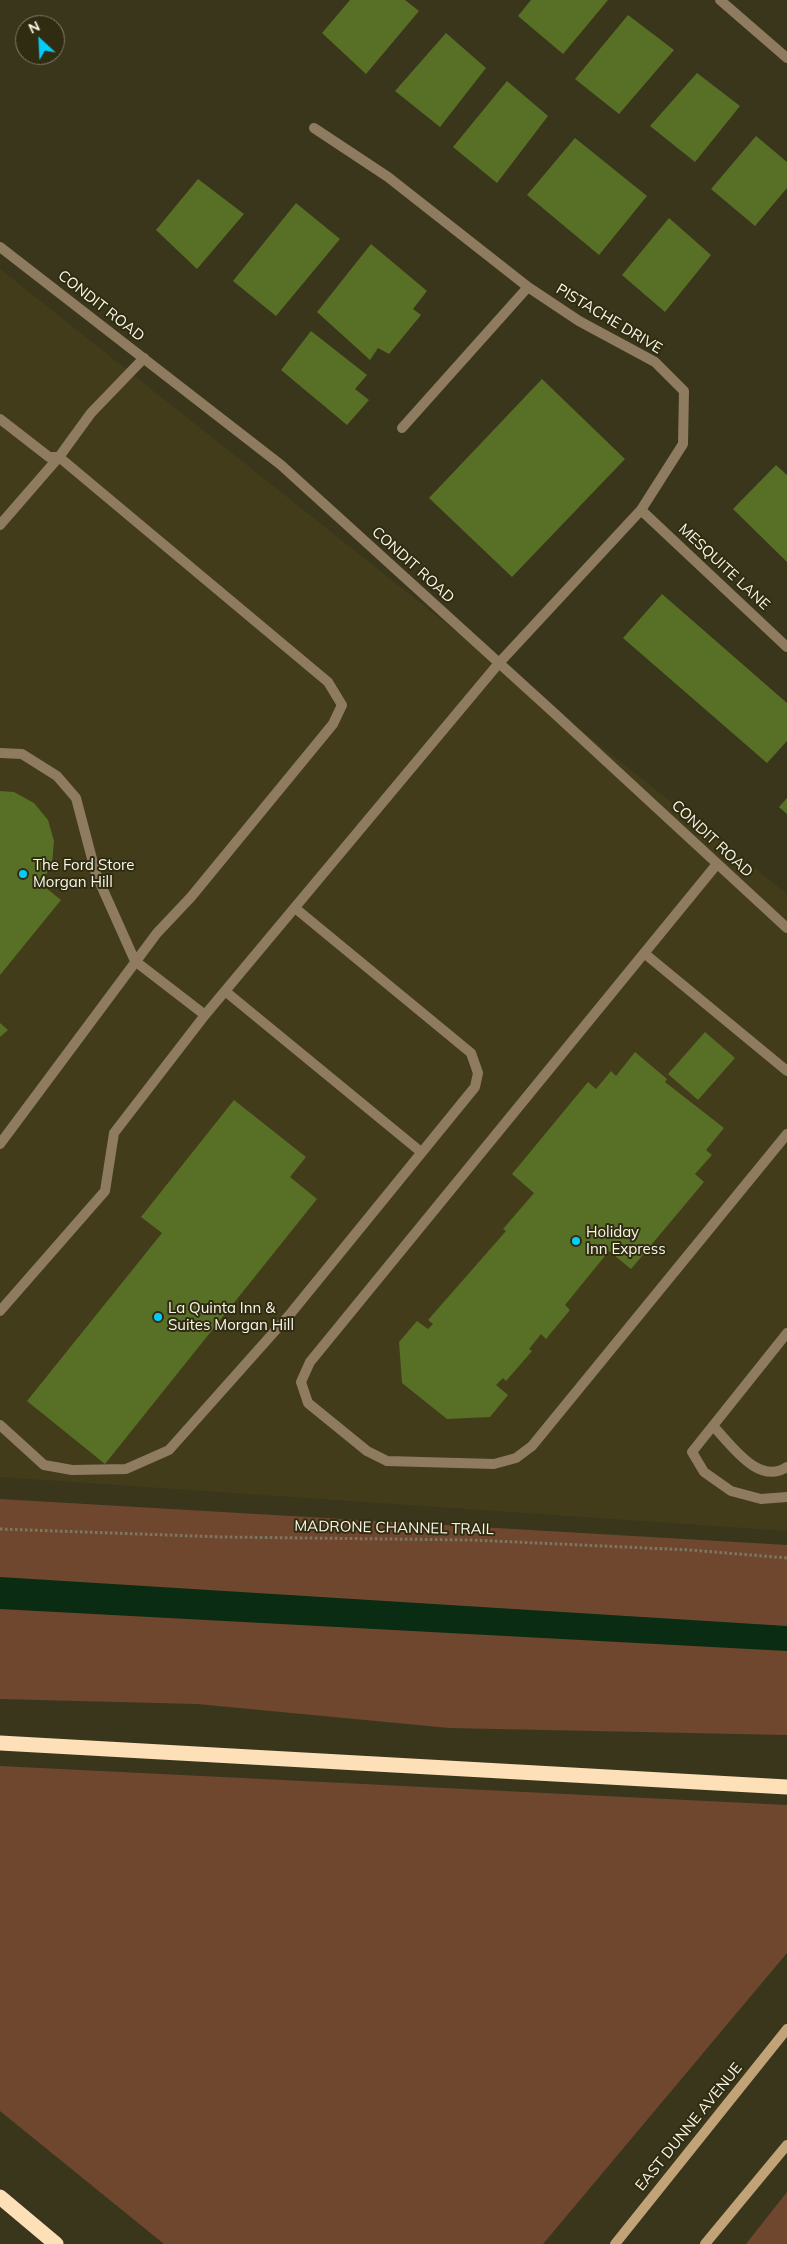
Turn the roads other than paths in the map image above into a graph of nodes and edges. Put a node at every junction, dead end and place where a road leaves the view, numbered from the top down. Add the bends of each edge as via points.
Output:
1 (725, 2) edge
2 (787, 58) edge
3 (314, 128) dead end
4 (0, 247) edge
5 (528, 288) junction
6 (144, 358) junction
7 (0, 419) edge
8 (402, 428) dead end
9 (59, 457) junction
10 (641, 510) junction
11 (0, 525) edge
12 (787, 647) edge
13 (499, 663) junction
14 (0, 753) edge
15 (717, 864) junction
16 (294, 908) junction
17 (787, 928) edge
18 (644, 953) junction
19 (135, 961) junction
20 (225, 991) junction
21 (205, 1015) junction
22 (787, 1071) edge
23 (787, 1134) edge
24 (0, 1144) edge
25 (421, 1152) junction
26 (0, 1311) edge
27 (787, 1333) edge
28 (0, 1425) edge
29 (713, 1426) junction
30 (787, 1467) edge
31 (787, 1497) edge
32 (0, 1743) edge
33 (787, 1787) edge
34 (787, 2029) edge
35 (787, 2145) edge
36 (0, 2197) edge
37 (56, 2244) edge
38 (615, 2244) edge
39 (705, 2244) edge

1 - 2 street
3 - 5 street, PISTACHE DRIVE via 388,177
4 - 6 street, CONDIT ROAD
5 - 8 street
5 - 10 street, PISTACHE DRIVE via 579,321 655,362 684,391 683,444
6 - 9 street via 92,413
6 - 13 street, CONDIT ROAD via 281,466
7 - 9 street via 49,457
9 - 11 street
9 - 19 street via 328,682 342,705 333,724
10 - 12 street, MESQUITE LANE
10 - 13 street, PISTACHE DRIVE
13 - 15 street, CONDIT ROAD
13 - 16 street, PISTACHE DRIVE
14 - 19 street via 22,754 57,776 76,798 96,874
15 - 17 street, CONDIT ROAD
15 - 18 street
16 - 20 street, PISTACHE DRIVE
16 - 25 street via 470,1053 478,1073 475,1087
18 - 22 street
18 - 23 street via 310,1362 301,1382 308,1403 366,1451 387,1460 494,1464 516,1458 532,1446
19 - 21 street
19 - 24 street
20 - 21 street, PISTACHE DRIVE
20 - 25 street
21 - 26 street, PISTACHE DRIVE via 114,1133 105,1191
25 - 28 street via 291,1313 169,1450 126,1469 72,1470 44,1465
27 - 29 street
29 - 30 street via 748,1463 764,1471 781,1471
29 - 31 street via 692,1452 704,1472 731,1490 761,1500
32 - 33 highway
34 - 38 main road, EAST DUNNE AVENUE
35 - 39 main road
36 - 37 highway

